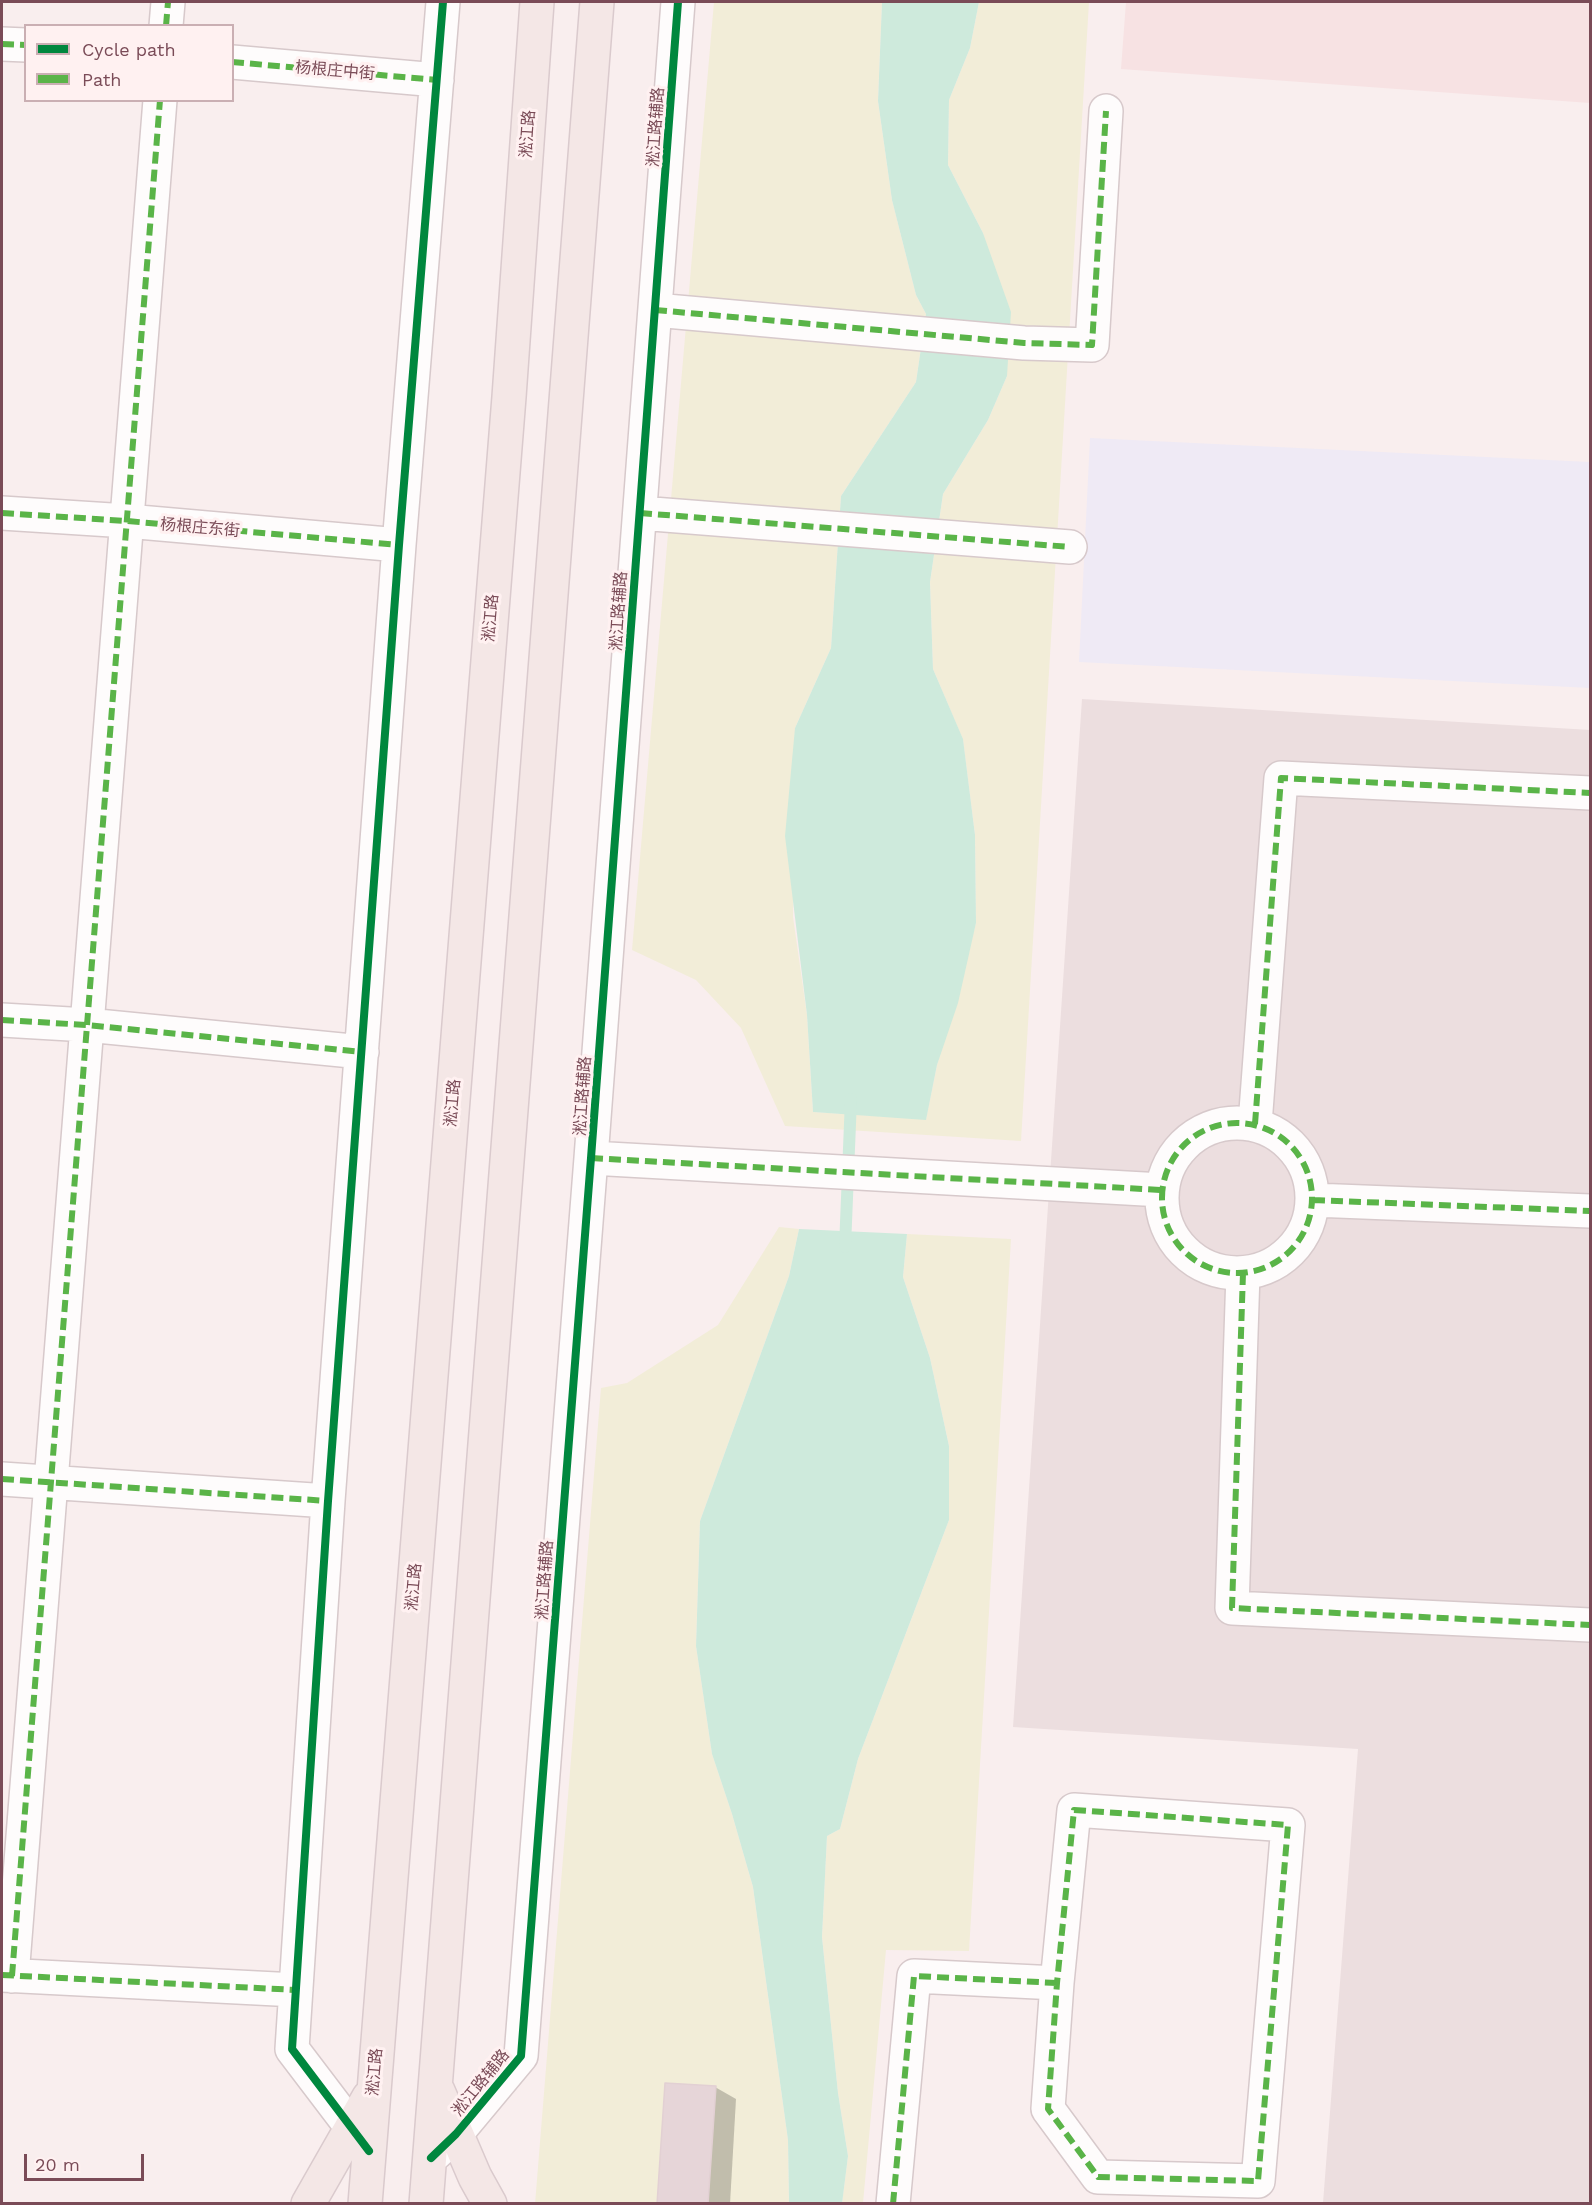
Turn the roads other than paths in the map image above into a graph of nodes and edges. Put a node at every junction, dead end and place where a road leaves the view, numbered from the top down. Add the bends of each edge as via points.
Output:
1 (168, 2) edge
2 (443, 2) edge
3 (537, 2) edge
4 (597, 2) edge
5 (678, 2) edge
6 (166, 24) edge
7 (2, 44) edge
8 (24, 45) edge
9 (234, 62) edge
10 (437, 80) junction
11 (160, 102) edge
12 (1106, 111) dead end
13 (655, 310) junction
14 (2, 513) edge
15 (640, 513) junction
16 (127, 521) junction
17 (399, 546) junction
18 (1070, 547) dead end
19 (1590, 793) edge
20 (2, 1020) edge
21 (87, 1025) junction
22 (362, 1052) junction
23 (1255, 1124) junction
24 (591, 1158) junction
25 (1162, 1190) junction
26 (1313, 1200) junction
27 (1590, 1211) edge
28 (1243, 1273) junction
29 (2, 1479) edge
30 (51, 1482) junction
31 (328, 1501) junction
32 (1590, 1625) edge
33 (7, 1975) edge
34 (1057, 1983) junction
35 (296, 1990) junction
36 (435, 2085) junction
37 (456, 2134) junction
38 (360, 2139) junction
39 (431, 2158) junction
40 (308, 2204) edge
41 (365, 2204) edge
42 (426, 2204) edge
43 (490, 2204) edge
44 (893, 2204) edge

1 - 6 street
2 - 10 street
3 - 38 main road, 淞江路 via 374,2087
4 - 36 main road
5 - 13 street, 淞江路辅路
7 - 8 street
9 - 10 street, 杨根庄中街
10 - 17 street
11 - 16 street
12 - 13 street via 1092,345 1024,343
13 - 15 street, 淞江路辅路
14 - 16 street, 杨根庄东街
15 - 18 street
15 - 24 street, 淞江路辅路
16 - 17 street, 杨根庄东街
16 - 21 street
17 - 22 street
19 - 23 street via 1281,778
20 - 21 street
21 - 22 street
21 - 30 street
22 - 31 street
23 - 25 street via 1230,1122 1205,1130 1184,1144 1169,1165
23 - 26 street via 1278,1134 1297,1152 1309,1174
24 - 25 street
24 - 37 street, 淞江路辅路 via 521,2056
25 - 28 street via 1163,1214 1172,1237 1188,1255 1208,1269
26 - 27 street
26 - 28 street via 1308,1224 1297,1245 1279,1261
28 - 32 street via 1232,1608
29 - 30 street
30 - 31 street
30 - 33 street
31 - 35 street
33 - 35 street
34 - 34 street via 1074,1810 1288,1826 1258,2181 1098,2177 1048,2109
34 - 44 street via 914,1976
35 - 38 street via 292,2049
36 - 37 main road
36 - 39 main road
37 - 39 street, 淞江路辅路
37 - 43 main road
38 - 40 main road
38 - 41 main road
39 - 42 main road

